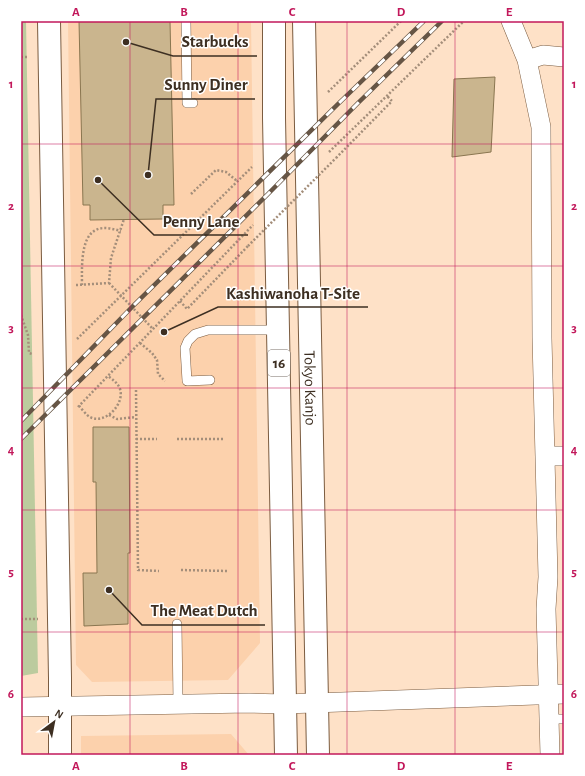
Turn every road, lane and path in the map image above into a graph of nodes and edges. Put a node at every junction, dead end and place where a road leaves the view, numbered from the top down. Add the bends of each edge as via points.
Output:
1 (49, 21) edge
2 (186, 21) edge
3 (274, 21) edge
4 (304, 21) edge
5 (401, 21) edge
6 (464, 21) edge
7 (511, 21) edge
8 (564, 57) edge
9 (527, 60) junction
10 (326, 95) dead end
11 (387, 96) junction
12 (193, 103) dead end
13 (327, 154) dead end
14 (254, 165) dead end
15 (237, 181) junction
16 (191, 194) dead end
17 (124, 219) dead end
18 (254, 224) dead end
19 (121, 231) junction
20 (109, 283) junction
21 (72, 285) dead end
22 (82, 285) junction
23 (121, 296) junction
24 (180, 301) junction
25 (21, 315) edge
26 (153, 329) junction
27 (278, 330) junction
28 (74, 340) dead end
29 (140, 343) junction
30 (34, 354) dead end
31 (108, 376) junction
32 (210, 380) dead end
33 (165, 381) dead end
34 (136, 390) dead end
35 (79, 406) junction
36 (74, 410) dead end
37 (109, 415) junction
38 (136, 417) junction
39 (136, 439) junction
40 (157, 439) dead end
41 (177, 439) dead end
42 (225, 439) dead end
43 (545, 456) junction
44 (564, 456) edge
45 (181, 570) dead end
46 (227, 570) dead end
47 (159, 571) dead end
48 (556, 577) edge
49 (21, 619) edge
50 (44, 619) dead end
51 (177, 624) dead end
52 (556, 694) edge
53 (317, 702) junction
54 (178, 704) junction
55 (285, 704) junction
56 (60, 706) junction
57 (21, 707) edge
58 (557, 719) edge
59 (60, 755) edge
60 (286, 755) edge
61 (318, 755) edge
62 (550, 755) edge

1 - 56 main road
2 - 12 lane via 188,103
3 - 27 main road, Tokyo Kanjo / 16
4 - 53 main road, Tokyo Kanjo / 16
5 - 10 path
6 - 11 path
7 - 9 street
8 - 9 street via 543,55
9 - 43 street via 541,127
11 - 13 path
11 - 24 path, bridge via 392,101 190,307 187,309
14 - 15 path
15 - 16 path via 226,172 216,170
15 - 23 path
17 - 19 path
18 - 24 path
19 - 20 path via 111,258
19 - 22 path via 105,228 96,229 89,234 83,257
20 - 22 path
20 - 23 path
21 - 22 path
23 - 26 path
23 - 28 path via 77,340
24 - 26 path
25 - 30 path via 28,335 29,353
26 - 29 path
27 - 32 lane via 208,330 195,334 188,340 185,348 187,381
27 - 55 main road, Tokyo Kanjo / 16
29 - 31 path
29 - 33 path via 157,360 158,374
31 - 35 path
31 - 37 path via 118,384 121,391 118,405
34 - 38 path
35 - 36 path
35 - 37 path via 90,417 103,419
37 - 38 path via 117,419
38 - 39 path
39 - 40 path
39 - 47 path via 138,570
41 - 42 path
43 - 44 street
43 - 48 street via 545,513
45 - 46 path
48 - 52 street via 546,609
49 - 50 path
51 - 54 lane
52 - 53 street
52 - 58 street
53 - 55 street
53 - 61 main road, Tokyo Kanjo / 16
54 - 55 street
54 - 56 street
55 - 60 main road, Tokyo Kanjo / 16
56 - 57 street
56 - 59 main road
58 - 62 street

